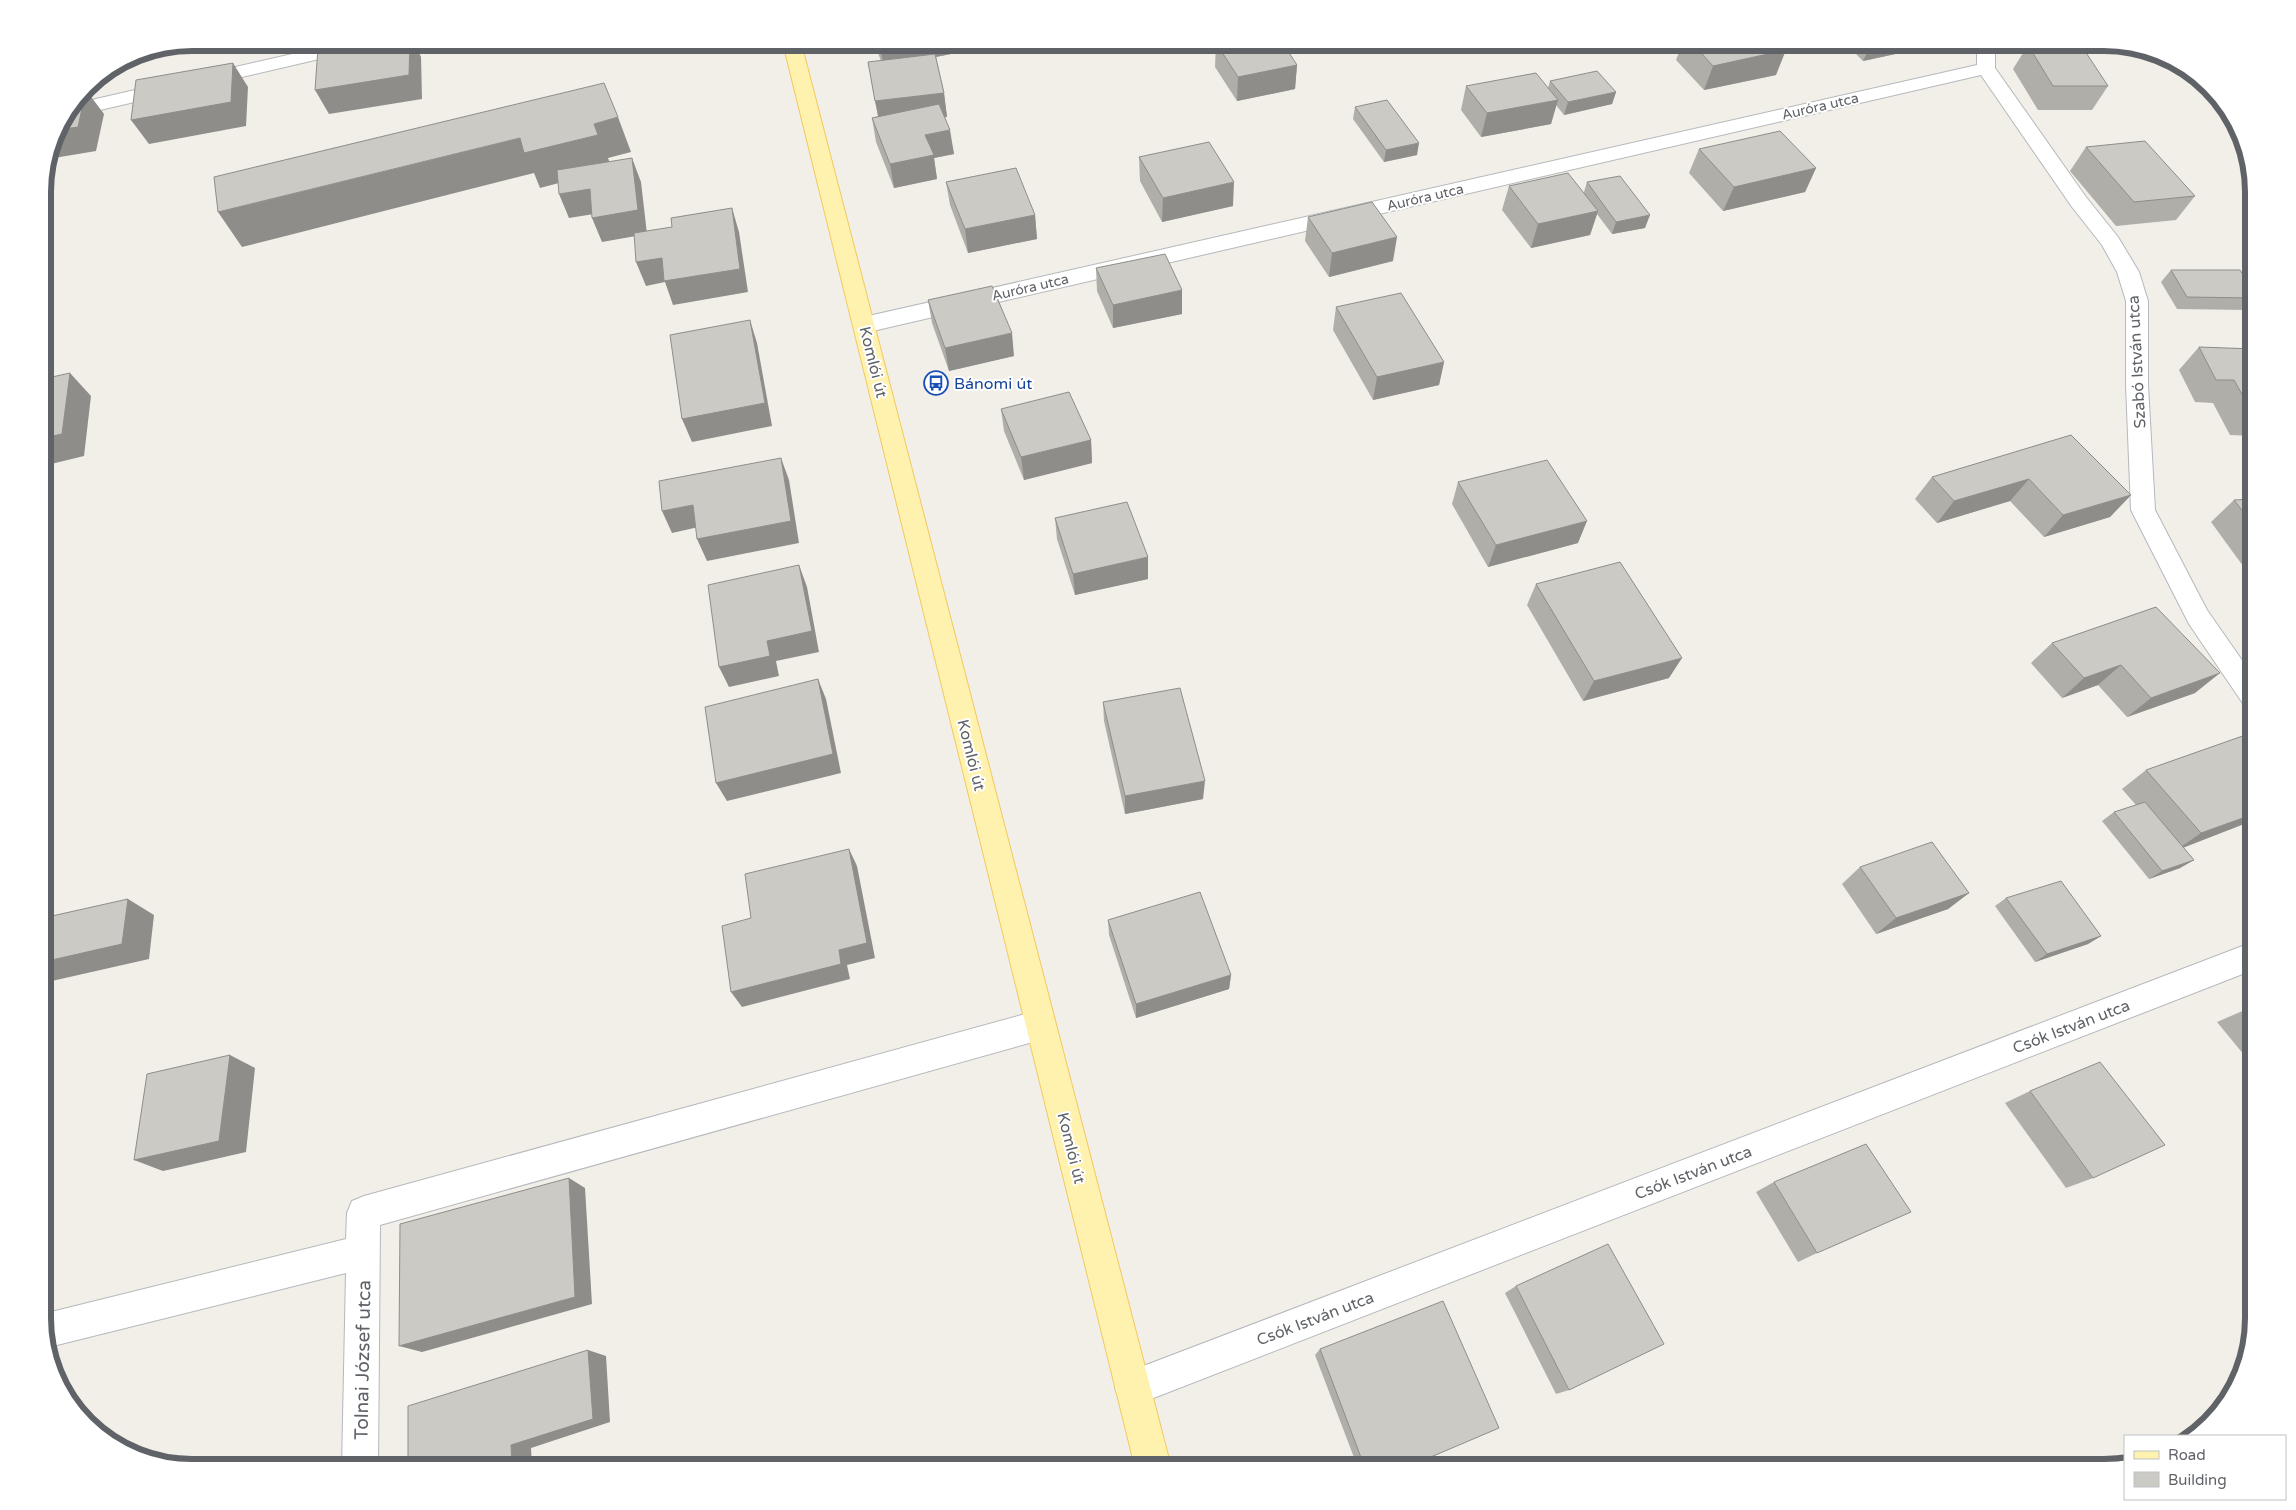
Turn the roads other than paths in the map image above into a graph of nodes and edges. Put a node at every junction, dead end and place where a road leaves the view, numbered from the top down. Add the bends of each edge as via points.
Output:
1 (1986, 51) edge
2 (320, 52) edge
3 (794, 52) edge
4 (1986, 68) junction
5 (78, 109) edge
6 (864, 325) junction
7 (2245, 683) edge
8 (2245, 959) edge
9 (1040, 1025) junction
10 (363, 1252) junction
11 (52, 1329) edge
12 (1133, 1388) junction
13 (360, 1459) edge
14 (1152, 1459) edge

1 - 4 street
2 - 5 street
3 - 6 main road, Komlói út
4 - 6 street, Auróra utca
4 - 7 street, Szabó István utca via 2079,202 2111,242 2128,272 2137,301 2143,510 2198,618
6 - 9 main road, Komlói út
8 - 12 street, Csók István utca
9 - 10 street, Tolnai József utca via 364,1213
9 - 12 main road, Komlói út
10 - 11 street
10 - 13 street, Tolnai József utca
12 - 14 main road, Komlói út

